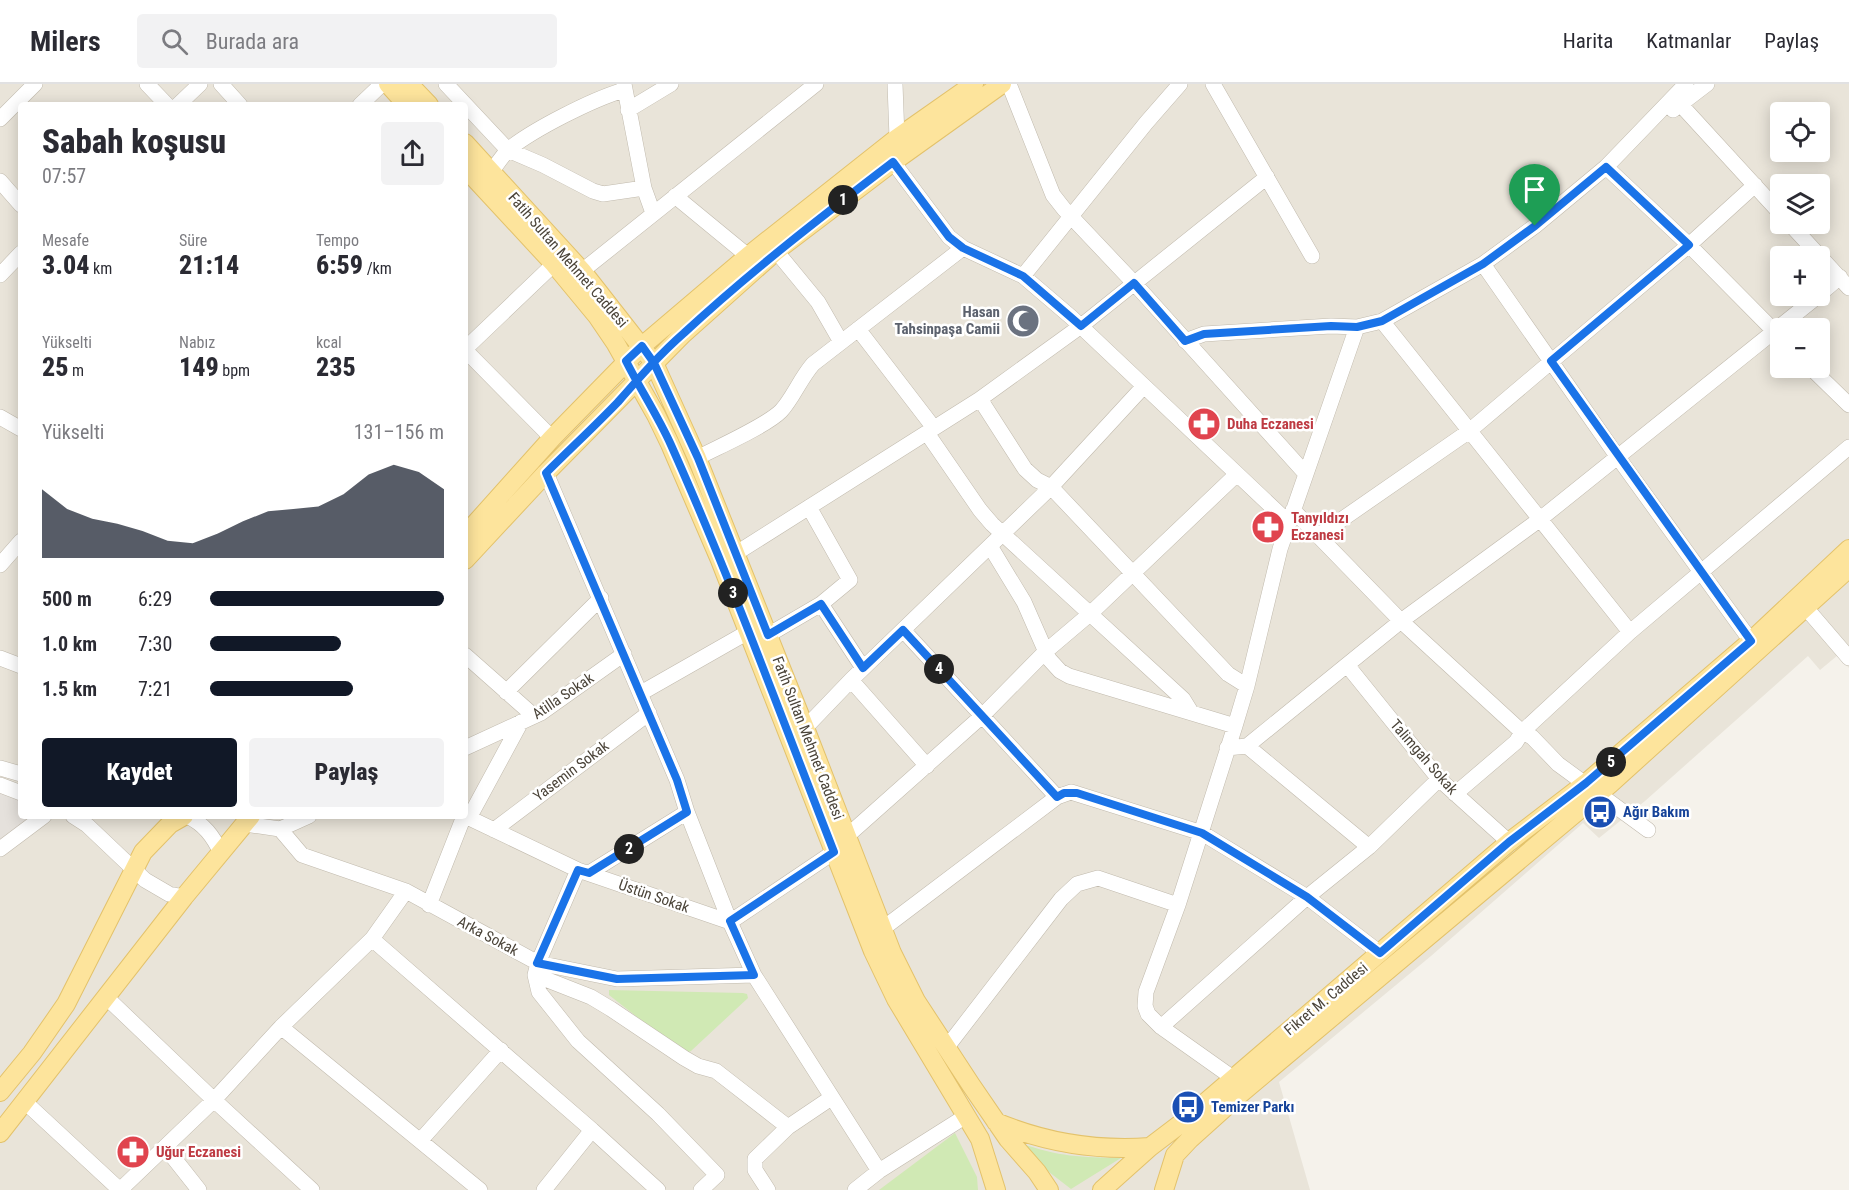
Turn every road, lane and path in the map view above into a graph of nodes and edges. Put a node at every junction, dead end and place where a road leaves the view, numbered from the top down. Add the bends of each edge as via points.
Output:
1 (35, 84) edge
2 (147, 84) edge
3 (200, 84) edge
4 (222, 84) edge
5 (382, 84) edge
6 (388, 84) edge
7 (409, 84) edge
8 (446, 84) edge
9 (671, 84) edge
10 (816, 84) edge
11 (895, 84) edge
12 (974, 84) edge
13 (1002, 84) edge
14 (1010, 84) edge
15 (1180, 84) edge
16 (1213, 84) edge
17 (1686, 84) edge
18 (1707, 84) edge
19 (624, 87) edge
20 (164, 102) edge
21 (181, 102) edge
22 (237, 102) edge
23 (363, 102) edge
24 (404, 102) edge
25 (426, 102) edge
26 (458, 102) edge
27 (1681, 105) junction
28 (628, 110) junction
29 (468, 112) edge
30 (0, 119) edge
31 (1636, 135) junction
32 (897, 138) junction
33 (468, 146) edge
34 (508, 150) junction
35 (893, 162) junction
36 (1606, 167) junction
37 (468, 171) edge
38 (492, 171) junction
39 (1267, 177) junction
40 (0, 181) edge
41 (1755, 185) junction
42 (644, 188) junction
43 (675, 196) junction
44 (18, 202) edge
45 (1770, 202) edge
46 (653, 213) junction
47 (1072, 217) junction
48 (1799, 234) edge
49 (1689, 245) junction
50 (963, 248) junction
51 (776, 251) junction
52 (18, 256) edge
53 (747, 256) junction
54 (1312, 256) dead end
55 (554, 264) junction
56 (1483, 264) junction
57 (582, 271) junction
58 (0, 275) edge
59 (1023, 276) junction
60 (1844, 282) edge
61 (1134, 283) junction
62 (1830, 289) edge
63 (1807, 306) edge
64 (1795, 318) edge
65 (1382, 321) junction
66 (1081, 326) junction
67 (1770, 326) edge
68 (1357, 327) junction
69 (858, 329) junction
70 (1770, 340) edge
71 (1185, 341) junction
72 (841, 342) junction
73 (642, 346) junction
74 (468, 347) edge
75 (468, 353) edge
76 (626, 361) junction
77 (1551, 361) junction
78 (654, 363) junction
79 (1821, 378) edge
80 (636, 381) junction
81 (1144, 386) junction
82 (980, 399) junction
83 (1849, 405) edge
84 (931, 431) junction
85 (1468, 432) junction
86 (552, 438) junction
87 (1849, 447) edge
88 (1617, 456) junction
89 (698, 458) junction
90 (546, 473) junction
91 (1305, 473) junction
92 (1237, 474) junction
93 (1051, 487) junction
94 (809, 507) junction
95 (1291, 517) junction
96 (1539, 520) junction
97 (468, 532) edge
98 (1002, 533) junction
99 (1318, 536) junction
100 (18, 544) edge
101 (990, 546) junction
102 (1849, 549) edge
103 (735, 554) junction
104 (468, 557) edge
105 (0, 565) edge
106 (1849, 568) edge
107 (1702, 572) junction
108 (1132, 573) junction
109 (601, 598) junction
110 (821, 604) junction
111 (1806, 608) junction
112 (1091, 614) junction
113 (1401, 621) junction
114 (903, 630) junction
115 (748, 632) junction
116 (1630, 632) junction
117 (768, 635) junction
118 (1751, 641) junction
119 (1045, 652) junction
120 (624, 654) junction
121 (0, 658) edge
122 (468, 658) edge
123 (1849, 658) edge
124 (18, 665) edge
125 (1347, 665) junction
126 (863, 668) junction
127 (851, 680) junction
128 (1247, 686) junction
129 (506, 692) junction
130 (640, 693) junction
131 (649, 712) junction
132 (1191, 712) junction
133 (982, 716) junction
134 (527, 719) junction
135 (1235, 726) junction
136 (805, 728) junction
137 (1522, 732) junction
138 (468, 746) edge
139 (1248, 746) junction
140 (1227, 748) junction
141 (927, 766) junction
142 (0, 768) edge
143 (18, 773) edge
144 (1439, 779) junction
145 (0, 785) edge
146 (1592, 788) junction
147 (18, 792) edge
148 (1455, 794) junction
149 (1057, 797) junction
150 (687, 812) junction
151 (468, 814) edge
152 (468, 818) edge
153 (40, 819) edge
154 (77, 819) edge
155 (180, 819) edge
156 (192, 819) edge
157 (302, 819) edge
158 (465, 819) edge
159 (248, 820) edge
160 (280, 829) junction
161 (494, 830) junction
162 (1648, 830) dead end
163 (1202, 833) junction
164 (846, 837) junction
165 (1509, 842) junction
166 (1369, 847) junction
167 (0, 849) edge
168 (834, 852) junction
169 (221, 853) junction
170 (134, 868) junction
171 (584, 872) junction
172 (406, 891) junction
173 (184, 897) junction
174 (1307, 897) junction
175 (429, 905) junction
176 (1178, 905) junction
177 (730, 921) junction
178 (881, 930) junction
179 (372, 939) junction
180 (1380, 953) junction
181 (536, 969) junction
182 (754, 975) junction
183 (106, 997) junction
184 (1161, 1027) junction
185 (281, 1028) junction
186 (947, 1047) junction
187 (501, 1050) junction
188 (1233, 1078) junction
189 (0, 1092) edge
190 (831, 1098) junction
191 (214, 1100) junction
192 (25, 1102) junction
193 (966, 1116) junction
194 (995, 1121) junction
195 (788, 1127) junction
196 (592, 1130) junction
197 (0, 1133) edge
198 (420, 1141) junction
199 (165, 1147) junction
200 (1150, 1147) junction
201 (879, 1171) junction
202 (994, 1187) edge
203 (125, 1188) edge
204 (306, 1188) edge
205 (199, 1190) edge
206 (480, 1190) edge
207 (544, 1190) edge
208 (658, 1190) edge
209 (701, 1190) edge
210 (768, 1190) edge
211 (855, 1190) edge
212 (1048, 1190) edge
213 (1102, 1190) edge
214 (1164, 1190) edge

1 - 30 street
2 - 20 street
3 - 21 street
4 - 22 street
5 - 23 street
6 - 24 main road
7 - 25 main road
8 - 26 street
9 - 28 street
10 - 43 street
11 - 32 street
12 - 32 main road
13 - 35 main road
14 - 47 street via 1053,195
15 - 47 street
16 - 39 street
17 - 31 street
18 - 27 street
19 - 28 street
19 - 34 street
27 - 31 street
27 - 41 street
28 - 42 street
29 - 34 street
31 - 36 street
32 - 35 street
32 - 53 main road
33 - 38 main road, Fatih Sultan Mehmet Caddesi
34 - 38 street
34 - 42 street via 603,194
35 - 50 street via 949,237
35 - 51 main road
36 - 49 street
36 - 56 street
37 - 55 main road
38 - 57 main road, Fatih Sultan Mehmet Caddesi
39 - 54 street
39 - 61 street
40 - 44 street
41 - 45 street
41 - 49 street
42 - 46 street
43 - 46 street
43 - 53 street
46 - 57 street
47 - 59 street
47 - 61 street
48 - 60 street
49 - 67 street
49 - 77 street
50 - 59 street
50 - 69 street
51 - 72 street via 818,302
51 - 78 main road
52 - 58 street
53 - 73 main road
55 - 74 street
55 - 76 main road via 597,316
56 - 65 street
56 - 77 street
57 - 73 main road, Fatih Sultan Mehmet Caddesi
59 - 66 street
60 - 62 street
61 - 66 street
61 - 71 street
63 - 64 street
65 - 68 street
65 - 85 street
66 - 81 street
66 - 82 street
68 - 71 street via 1204,334
68 - 91 street
69 - 72 street
69 - 84 street
70 - 88 street
71 - 91 street
72 - 89 street via 802,376 788,402 772,418
73 - 76 main road
73 - 78 main road, Fatih Sultan Mehmet Caddesi
75 - 86 street
76 - 80 main road
76 - 86 main road
77 - 85 street
77 - 88 street
78 - 80 main road
78 - 89 main road, Fatih Sultan Mehmet Caddesi
79 - 83 street
80 - 90 main road
80 - 115 main road via 670,444
81 - 92 street
81 - 93 street
82 - 84 street
82 - 93 street via 1025,469
84 - 94 street
84 - 98 street via 980,510
85 - 96 street
85 - 99 street
86 - 97 main road
87 - 107 street
88 - 96 street
88 - 107 street
89 - 103 main road, Fatih Sultan Mehmet Caddesi
90 - 104 main road
90 - 109 street
91 - 95 street
92 - 95 street
92 - 108 street
93 - 98 street
93 - 108 street
94 - 103 street
94 - 110 street via 850,580
95 - 99 street
95 - 128 street
96 - 113 street
96 - 116 street
98 - 101 street
98 - 112 street
99 - 113 street
100 - 105 street
101 - 114 street
101 - 119 street via 1027,610
102 - 118 main road, Fikret M. Caddesi
103 - 117 main road, Fatih Sultan Mehmet Caddesi
106 - 111 main road
107 - 116 street
107 - 118 street
108 - 112 street
108 - 128 street via 1228,674
109 - 120 street
109 - 129 street
110 - 117 street
110 - 126 street
111 - 123 street
111 - 146 main road
112 - 119 street
112 - 132 street via 1183,699
113 - 125 street
113 - 137 street
114 - 126 street
114 - 133 street
115 - 130 street
115 - 168 main road
116 - 137 street
117 - 136 main road, Fatih Sultan Mehmet Caddesi
118 - 146 main road, Fikret M. Caddesi
119 - 132 street via 1054,666 1069,676
119 - 133 street
120 - 130 street
120 - 134 street, Atilla Sokak
121 - 124 street
122 - 129 street
125 - 139 street
125 - 144 street, Talimgah Sokak
126 - 127 street
127 - 136 street
127 - 141 street
128 - 135 street
129 - 134 street
130 - 131 street
131 - 150 street
131 - 161 street, Yasemin Sokak
132 - 135 street
133 - 141 street
133 - 149 street
134 - 138 street, Atilla Sokak
134 - 151 street
135 - 140 street
136 - 164 main road, Fatih Sultan Mehmet Caddesi
137 - 146 street
137 - 148 street via 1516,742
139 - 140 street
139 - 166 street
140 - 163 street
141 - 164 street
142 - 143 street
144 - 148 street, Talimgah Sokak
144 - 166 street
145 - 147 street
146 - 162 street
146 - 165 main road, Fikret M. Caddesi
146 - 214 main road via 1190,1138 1175,1155
148 - 165 street, Talimgah Sokak
149 - 163 street via 1077,793
149 - 178 street
150 - 171 street
150 - 177 street
152 - 161 street, Üstün Sokak
153 - 167 street
154 - 170 street
155 - 170 main road via 156,836
156 - 169 street via 210,832
157 - 160 street
158 - 175 street
159 - 160 street
159 - 169 main road
160 - 172 street, Arka Sokak via 302,855
161 - 171 street, Üstün Sokak
163 - 174 street
163 - 176 street
164 - 178 main road, Fatih Sultan Mehmet Caddesi
165 - 180 main road, Fikret M. Caddesi
166 - 174 street
168 - 177 street
168 - 193 main road via 884,975
169 - 173 main road
170 - 173 street via 156,888
170 - 189 main road via 66,1004
171 - 177 street, Üstün Sokak
171 - 181 street
172 - 175 street, Arka Sokak
172 - 179 street
173 - 183 main road
174 - 180 street
174 - 184 street
175 - 181 street, Arka Sokak
176 - 184 street via 1146,992 1148,1014
176 - 186 street via 1098,878 1077,884 1061,899
177 - 182 street
178 - 186 main road, Fatih Sultan Mehmet Caddesi via 916,1001
179 - 185 street
179 - 187 street
180 - 188 main road, Fikret M. Caddesi
181 - 182 street, Arka Sokak via 617,979
181 - 195 street via 591,997 698,1066 716,1071
181 - 209 street via 539,992 578,1041 717,1174
182 - 190 street
183 - 191 street
183 - 192 main road
184 - 188 street
185 - 191 street
185 - 198 street
186 - 194 main road, Fatih Sultan Mehmet Caddesi
187 - 196 street
187 - 198 street
188 - 200 main road, Fikret M. Caddesi
190 - 195 street
190 - 201 street
191 - 199 street
191 - 204 street
192 - 197 main road
192 - 203 street
193 - 201 street
193 - 202 main road via 980,1139
194 - 200 main road via 1033,1136 1072,1145
194 - 212 main road, Fatih Sultan Mehmet Caddesi
195 - 210 street via 754,1162 754,1170
196 - 207 street
196 - 208 street
198 - 206 street
199 - 203 street
199 - 205 street
200 - 213 main road, Fikret M. Caddesi
201 - 211 street

